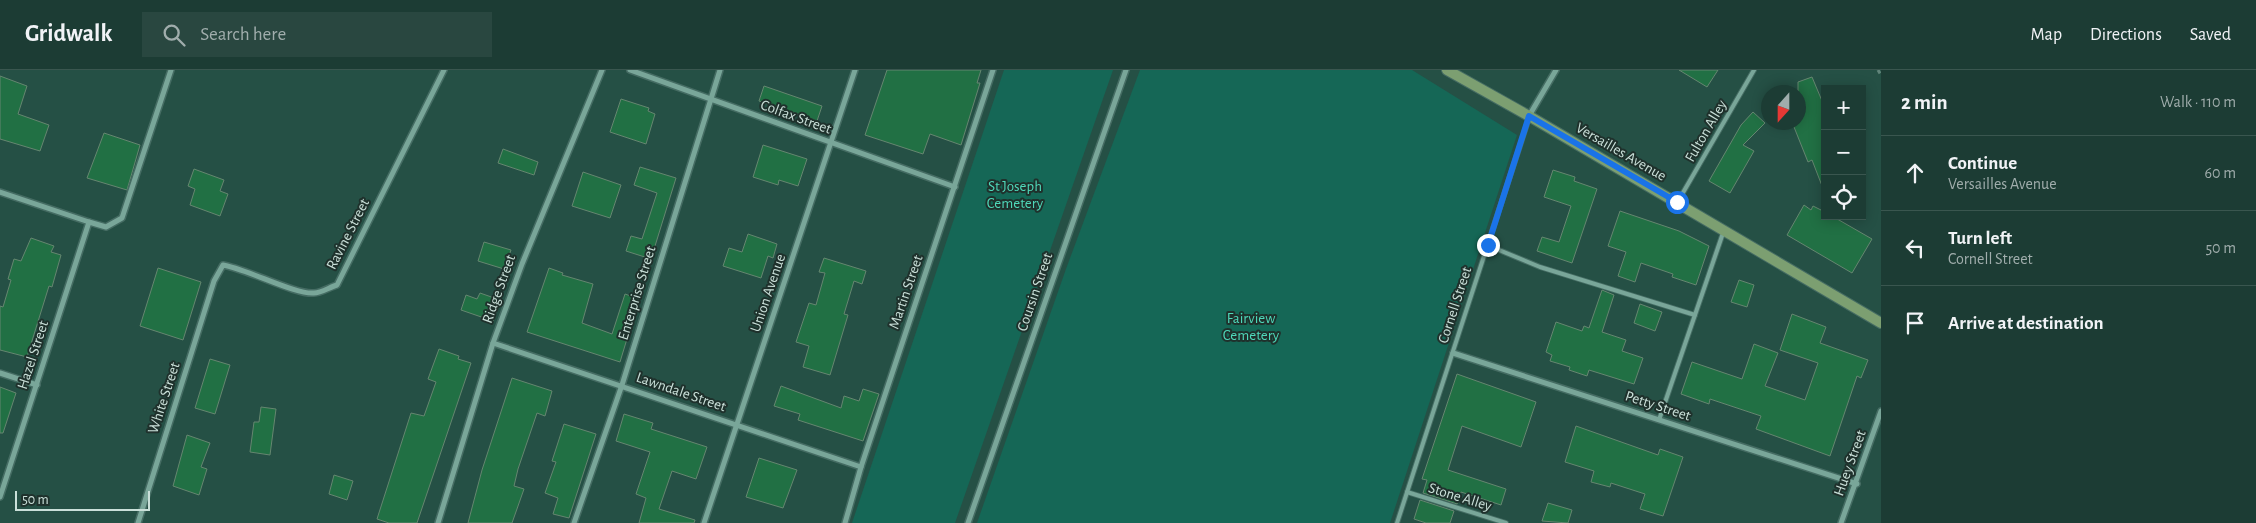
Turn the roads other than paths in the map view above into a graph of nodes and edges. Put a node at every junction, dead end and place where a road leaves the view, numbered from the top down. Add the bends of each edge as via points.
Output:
1 (171, 70) edge
2 (444, 70) edge
3 (602, 70) edge
4 (630, 70) edge
5 (720, 70) edge
6 (855, 70) edge
7 (993, 70) edge
8 (1126, 70) edge
9 (1447, 70) edge
10 (1556, 70) edge
11 (1754, 70) edge
12 (711, 99) junction
13 (1529, 116) junction
14 (832, 143) junction
15 (954, 187) junction
16 (0, 192) edge
17 (1677, 202) junction
18 (89, 222) junction
19 (1724, 230) junction
20 (1488, 245) junction
21 (214, 281) joint
22 (1695, 315) junction
23 (1881, 323) edge
24 (493, 343) junction
25 (1452, 352) junction
26 (0, 373) edge
27 (37, 385) junction
28 (622, 385) junction
29 (1881, 411) edge
30 (1659, 420) junction
31 (736, 424) junction
32 (861, 467) junction
33 (1856, 484) junction
34 (1407, 492) junction
35 (0, 497) edge
36 (138, 523) edge
37 (438, 523) edge
38 (574, 523) edge
39 (704, 523) edge
40 (845, 523) edge
41 (968, 523) edge
42 (1397, 523) edge
43 (1506, 523) edge
44 (1841, 523) edge

1 - 18 street via 122,218 106,226
2 - 21 street, Ravine Street via 336,285 314,293 299,291 240,268 223,265
3 - 24 street, Ridge Street
4 - 12 street, Colfax Street
5 - 12 street, Enterprise Street
6 - 14 street, Union Avenue
7 - 15 street, Martin Street
8 - 41 street, Coursin Street
9 - 13 street, Versailles Avenue
10 - 13 street, Cornell Street
11 - 17 lane, Fulton Alley
12 - 14 street, Colfax Street
12 - 28 street, Enterprise Street
13 - 17 street, Versailles Avenue
13 - 20 lane, Cornell Street
14 - 15 street, Colfax Street
14 - 31 street, Union Avenue
15 - 32 street, Martin Street
16 - 18 street
17 - 19 street, Versailles Avenue
18 - 27 street, Hazel Street
19 - 22 lane
19 - 23 street, Versailles Avenue
20 - 22 lane via 1540,267
20 - 25 lane, Cornell Street
21 - 36 street, White Street
22 - 30 lane
24 - 28 street, Lawndale Street
24 - 37 street, Ridge Street
25 - 30 street, Petty Street
25 - 34 lane, Cornell Street
26 - 27 street
27 - 35 street, Hazel Street
28 - 31 street, Lawndale Street
28 - 38 street, Enterprise Street
29 - 33 street, Huey Street
30 - 33 street, Petty Street
31 - 32 street, Lawndale Street
31 - 39 street, Union Avenue
32 - 40 street, Martin Street
33 - 44 street, Huey Street
34 - 42 lane, Cornell Street
34 - 43 lane, Stone Alley

